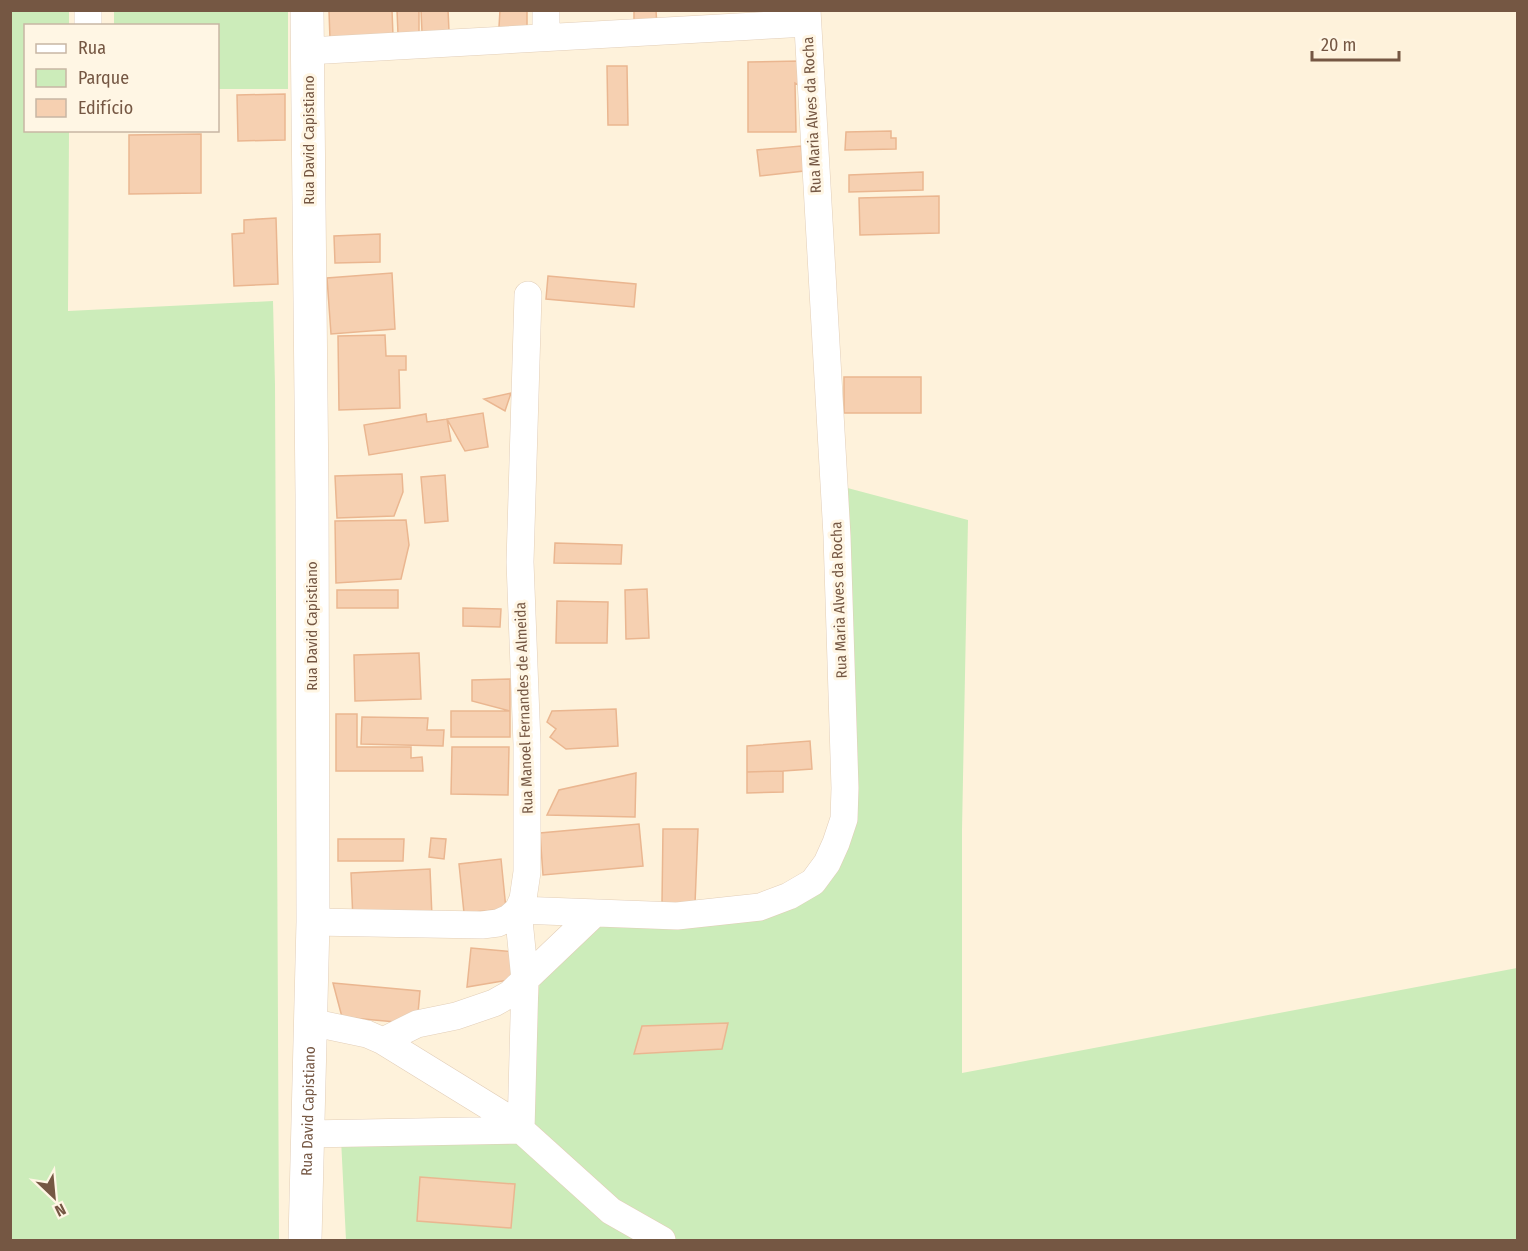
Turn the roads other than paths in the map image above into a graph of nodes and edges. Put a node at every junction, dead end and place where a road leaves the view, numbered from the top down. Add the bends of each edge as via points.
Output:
1 (307, 10) edge
2 (546, 10) edge
3 (807, 17) edge
4 (546, 37) junction
5 (308, 51) junction
6 (528, 295) dead end
7 (518, 910) junction
8 (595, 913) junction
9 (313, 922) junction
10 (525, 980) junction
11 (310, 1022) junction
12 (383, 1041) junction
13 (521, 1130) junction
14 (308, 1134) junction
15 (305, 1240) edge
16 (662, 1240) edge

1 - 5 street, Rua David Capistiano
2 - 4 street
3 - 4 street
3 - 8 street, Rua Maria Alves da Rocha via 837,536 844,819 827,863 813,882 760,907 677,916
4 - 5 street
5 - 9 street, Rua David Capistiano
6 - 7 street, Rua Manoel Fernandes de Almeida via 520,562 527,872
7 - 8 street, Rua Maria Alves da Rocha
7 - 9 street via 498,923 482,925
7 - 10 street
8 - 10 street
9 - 11 street, Rua David Capistiano
10 - 12 street via 494,1003 417,1024
10 - 13 street
11 - 12 street
11 - 14 street, Rua David Capistiano
12 - 13 street via 508,1118
13 - 14 street
13 - 16 street via 611,1211
14 - 15 street, Rua David Capistiano

